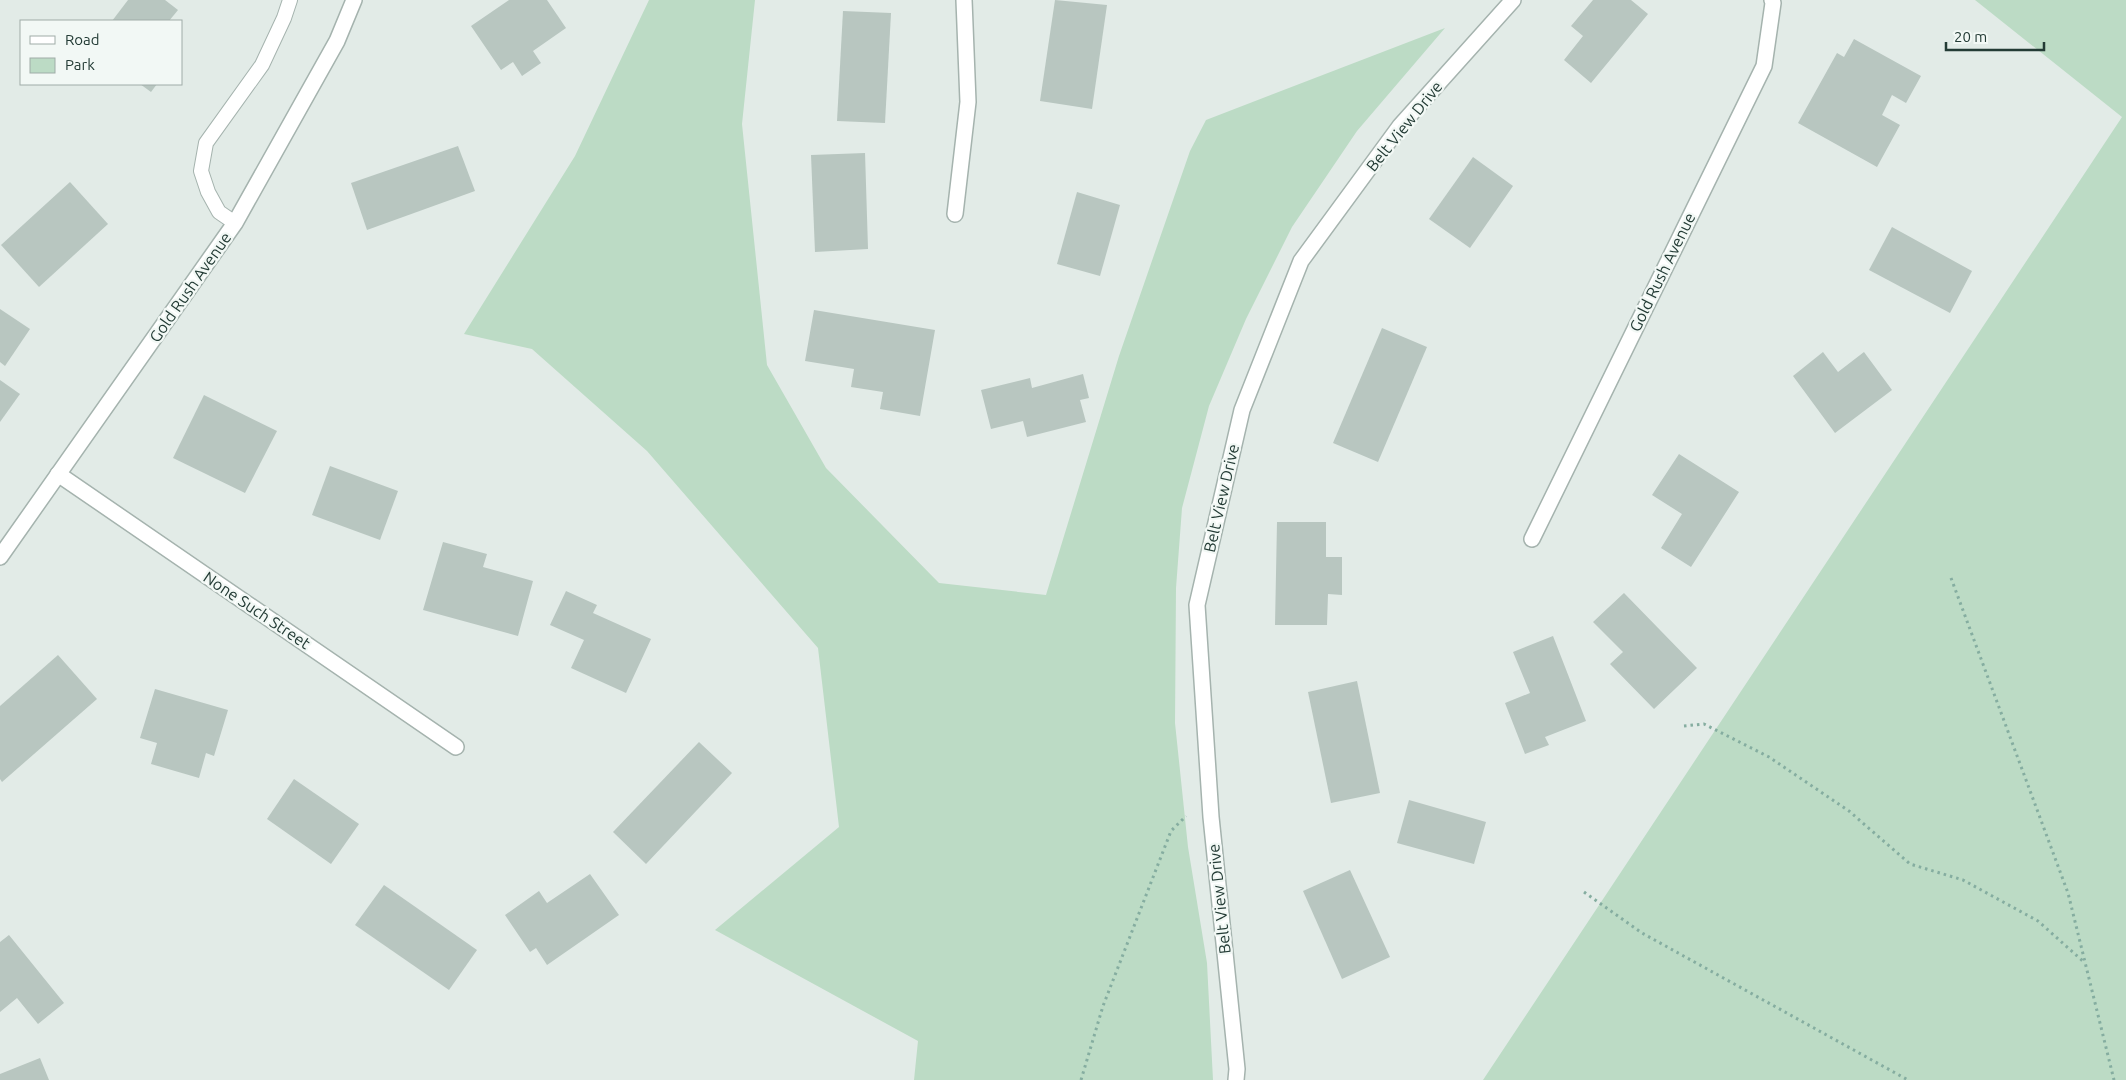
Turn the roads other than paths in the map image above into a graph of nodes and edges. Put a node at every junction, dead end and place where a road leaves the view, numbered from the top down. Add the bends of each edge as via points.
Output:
1 (290, 0) edge
2 (354, 0) edge
3 (964, 0) edge
4 (1513, 0) edge
5 (1772, 0) edge
6 (955, 214) dead end
7 (235, 224) junction
8 (58, 474) junction
9 (1532, 539) dead end
10 (0, 557) edge
11 (456, 747) dead end
12 (1236, 1080) edge

1 - 7 lane via 262,65 206,143 201,171 208,192 219,212
2 - 7 street, Gold Rush Avenue via 337,41
3 - 6 street via 968,102
4 - 12 street, Belt View Drive via 1400,126 1301,261 1242,410 1197,605 1209,792
5 - 9 street, Gold Rush Avenue via 1764,66
7 - 8 street, Gold Rush Avenue
8 - 10 street, Gold Rush Avenue
8 - 11 street, None Such Street

